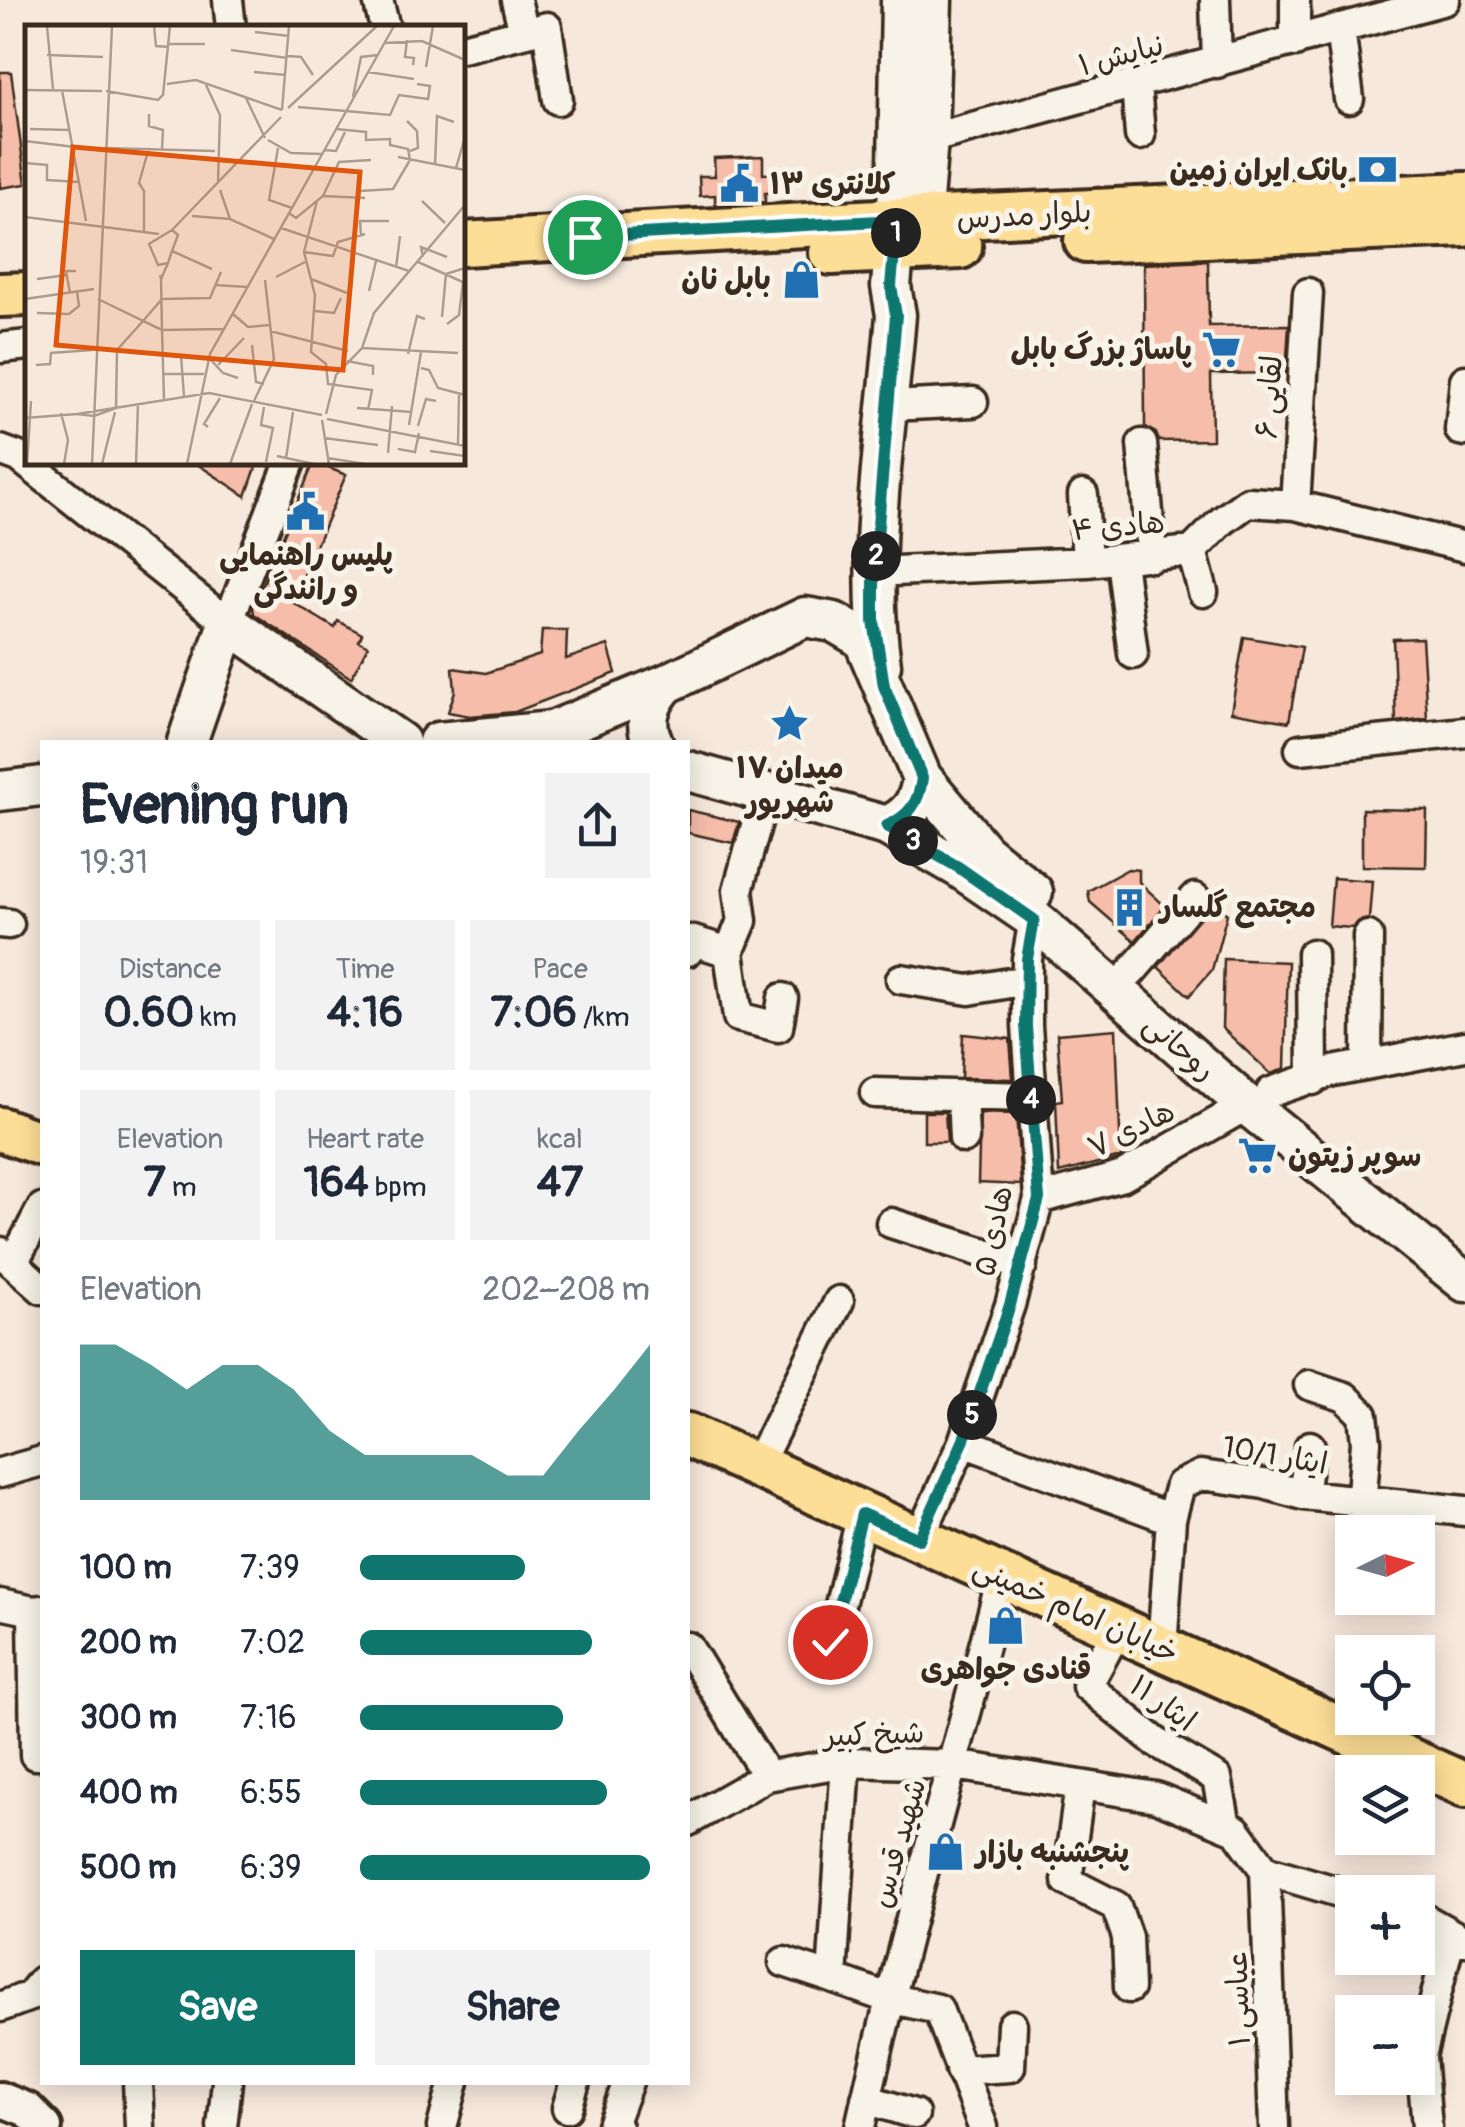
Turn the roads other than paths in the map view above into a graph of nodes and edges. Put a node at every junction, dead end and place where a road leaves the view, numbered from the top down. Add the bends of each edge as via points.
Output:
1 (228, 0) edge
2 (378, 0) edge
3 (516, 0) edge
4 (901, 0) edge
5 (932, 0) edge
6 (1215, 0) edge
7 (1296, 0) edge
8 (1445, 0) edge
9 (231, 25) edge
10 (384, 25) edge
11 (1340, 28) junction
12 (524, 32) junction
13 (1295, 42) junction
14 (465, 47) edge
15 (1232, 62) junction
16 (1136, 85) junction
17 (1348, 99) dead end
18 (558, 100) dead end
19 (1140, 135) dead end
20 (928, 138) junction
21 (1465, 199) edge
22 (908, 234) junction
23 (465, 244) edge
24 (25, 268) edge
25 (0, 269) edge
26 (465, 271) edge
27 (1308, 293) dead end
28 (25, 294) edge
29 (0, 296) edge
30 (25, 345) edge
31 (0, 348) edge
32 (1465, 380) edge
33 (974, 402) dead end
34 (889, 406) junction
35 (1465, 431) edge
36 (1142, 444) dead end
37 (0, 450) edge
38 (25, 462) edge
39 (29, 465) edge
40 (289, 465) edge
41 (1082, 495) dead end
42 (1295, 505) junction
43 (1465, 548) edge
44 (1192, 551) junction
45 (1152, 557) junction
46 (1121, 560) junction
47 (1087, 562) junction
48 (875, 577) junction
49 (1204, 592) dead end
50 (805, 617) junction
51 (228, 623) junction
52 (1133, 654) dead end
53 (666, 684) junction
54 (884, 686) junction
55 (552, 731) junction
56 (1465, 732) edge
57 (188, 740) edge
58 (397, 740) edge
59 (459, 740) edge
60 (585, 740) edge
61 (651, 740) edge
62 (1300, 749) dead end
63 (690, 772) edge
64 (922, 778) junction
65 (40, 786) edge
66 (0, 791) edge
67 (765, 794) junction
68 (887, 826) junction
69 (1196, 898) dead end
70 (1034, 920) junction
71 (1368, 936) dead end
72 (690, 940) edge
73 (729, 952) junction
74 (1312, 954) dead end
75 (1130, 972) junction
76 (901, 979) dead end
77 (1027, 980) junction
78 (783, 998) dead end
79 (1180, 1031) junction
80 (1465, 1046) edge
81 (1367, 1063) junction
82 (1313, 1080) junction
83 (875, 1092) dead end
84 (962, 1095) junction
85 (1031, 1096) junction
86 (1259, 1099) junction
87 (964, 1138) dead end
88 (1039, 1199) junction
89 (40, 1211) edge
90 (890, 1223) dead end
91 (6, 1257) edge
92 (1465, 1260) edge
93 (1022, 1265) junction
94 (1465, 1282) edge
95 (40, 1287) edge
96 (839, 1301) dead end
97 (1308, 1385) dead end
98 (690, 1436) edge
99 (963, 1442) junction
100 (1310, 1446) dead end
101 (40, 1462) edge
102 (757, 1466) junction
103 (0, 1474) edge
104 (1303, 1495) junction
105 (1360, 1500) junction
106 (1465, 1512) edge
107 (862, 1514) junction
108 (1360, 1515) edge
109 (1171, 1518) junction
110 (919, 1539) junction
111 (1002, 1576) junction
112 (0, 1604) edge
113 (38, 1611) edge
114 (1118, 1629) junction
115 (830, 1642) dead end
116 (1162, 1648) junction
117 (690, 1650) edge
118 (40, 1754) edge
119 (846, 1762) junction
120 (954, 1766) junction
121 (766, 1776) junction
122 (1465, 1785) edge
123 (1080, 1786) junction
124 (690, 1820) edge
125 (1226, 1826) junction
126 (1265, 1870) junction
127 (1335, 1891) edge
128 (1435, 1925) edge
129 (1458, 1938) edge
130 (784, 1962) dead end
131 (832, 1978) junction
132 (40, 1984) edge
133 (1129, 1988) dead end
134 (888, 1998) junction
135 (0, 2007) edge
136 (1012, 2026) dead end
137 (960, 2070) junction
138 (138, 2085) edge
139 (226, 2085) edge
140 (453, 2085) edge
141 (627, 2085) edge
142 (0, 2099) edge
143 (863, 2113) edge
144 (914, 2114) dead end
145 (45, 2127) edge
146 (140, 2127) edge
147 (222, 2127) edge
148 (442, 2127) edge
149 (616, 2127) edge
150 (982, 2127) edge
151 (1274, 2127) edge
152 (1428, 2127) edge

1 - 9 street
2 - 10 street
3 - 12 street
4 - 22 main road
5 - 20 main road
6 - 15 street
7 - 13 street
8 - 11 street, نیایش ۱
11 - 13 street, نیایش ۱
11 - 17 street
12 - 14 street
12 - 18 street via 547,27
13 - 15 street, نیایش ۱
15 - 16 street, نیایش ۱
16 - 19 street
16 - 20 street, نیایش ۱
20 - 22 main road
21 - 22 main road, بلوار مدرس
22 - 23 main road, بلوار مدرس
22 - 26 main road, بلوار مدرس
22 - 34 main road via 917,276 896,315
24 - 25 main road
27 - 42 street, لقایی ۶
28 - 29 main road
30 - 31 street
32 - 35 street
33 - 34 street
34 - 48 main road
36 - 45 street
37 - 38 street
39 - 51 street
40 - 51 street
41 - 47 street
42 - 43 street, هادی ۴
42 - 44 street, هادی ۴ via 1248,502
44 - 45 street, هادی ۴
44 - 49 street
45 - 46 street, هادی ۴
46 - 47 street, هادی ۴
46 - 52 street
47 - 48 street, هادی ۴
48 - 50 main road
48 - 54 main road
50 - 53 main road
50 - 54 main road via 834,622 863,639
51 - 57 main road
51 - 58 main road
53 - 55 main road
53 - 61 main road via 648,712
54 - 64 main road
55 - 59 main road
55 - 60 main road
56 - 62 street
63 - 67 main road
64 - 68 main road via 913,808
64 - 75 main road, روحانی via 984,852
65 - 66 main road
67 - 68 main road
67 - 73 street via 738,890 742,921
68 - 70 main road, روحانی
69 - 75 street
70 - 77 street, هادی ۵
70 - 79 main road, روحانی
71 - 81 street
72 - 73 street
73 - 78 street via 738,1017 778,1028
74 - 82 street
75 - 79 main road, روحانی
76 - 77 street via 969,990
77 - 85 street, هادی ۵
79 - 86 main road, روحانی
80 - 81 street, هادی ۷
81 - 82 street, هادی ۷
82 - 86 street, هادی ۷
83 - 84 street
84 - 85 street
84 - 87 street
85 - 88 street, هادی ۵
86 - 88 street, هادی ۷ via 1123,1176
86 - 92 main road, روحانی
86 - 94 main road, روحانی
88 - 93 street, هادی ۵
89 - 91 street
90 - 93 street
91 - 95 street
93 - 99 street, هادی ۵
96 - 102 street
97 - 105 street via 1345,1397 1363,1415
98 - 102 main road, خیابان امام خمینی
99 - 109 street
99 - 110 street, هادی ۵
100 - 104 street
101 - 103 street
102 - 107 main road, خیابان امام خمینی
104 - 105 street, ایثار 10/1
104 - 109 street, ایثار 10/1 via 1200,1475 1180,1485
105 - 106 street, ایثار 10/1
105 - 108 street
107 - 110 main road, خیابان امام خمینی
107 - 115 street
109 - 116 street, ایثار 10/1
110 - 111 main road, خیابان امام خمینی
111 - 114 main road, خیابان امام خمینی
111 - 120 street, شهید قدس
112 - 113 street
113 - 118 street via 34,1755
114 - 116 main road, خیابان امام خمینی
114 - 125 street, ایثار ۱۱ via 1087,1686 1156,1742 1217,1778
116 - 122 main road, خیابان امام خمینی
117 - 121 street
119 - 120 street, شیخ کبیر
119 - 121 street, شیخ کبیر
119 - 131 street
120 - 123 street, شیخ کبیر
120 - 134 street, شهید قدس
121 - 124 street, شیخ کبیر
123 - 125 street, شیخ کبیر via 1156,1798
123 - 133 street via 1067,1881 1116,1906 1126,1937
125 - 126 street
126 - 127 street
126 - 151 street, عباسی ۱
128 - 129 street
129 - 152 street via 1421,2056
130 - 131 street
131 - 134 street
132 - 135 street via 30,1996
134 - 137 street via 938,2009
134 - 143 street, شهید قدس
136 - 137 street via 1010,2066
137 - 150 street
138 - 146 street
139 - 147 street
140 - 148 street
141 - 149 street
142 - 145 street via 28,2110
143 - 144 street

